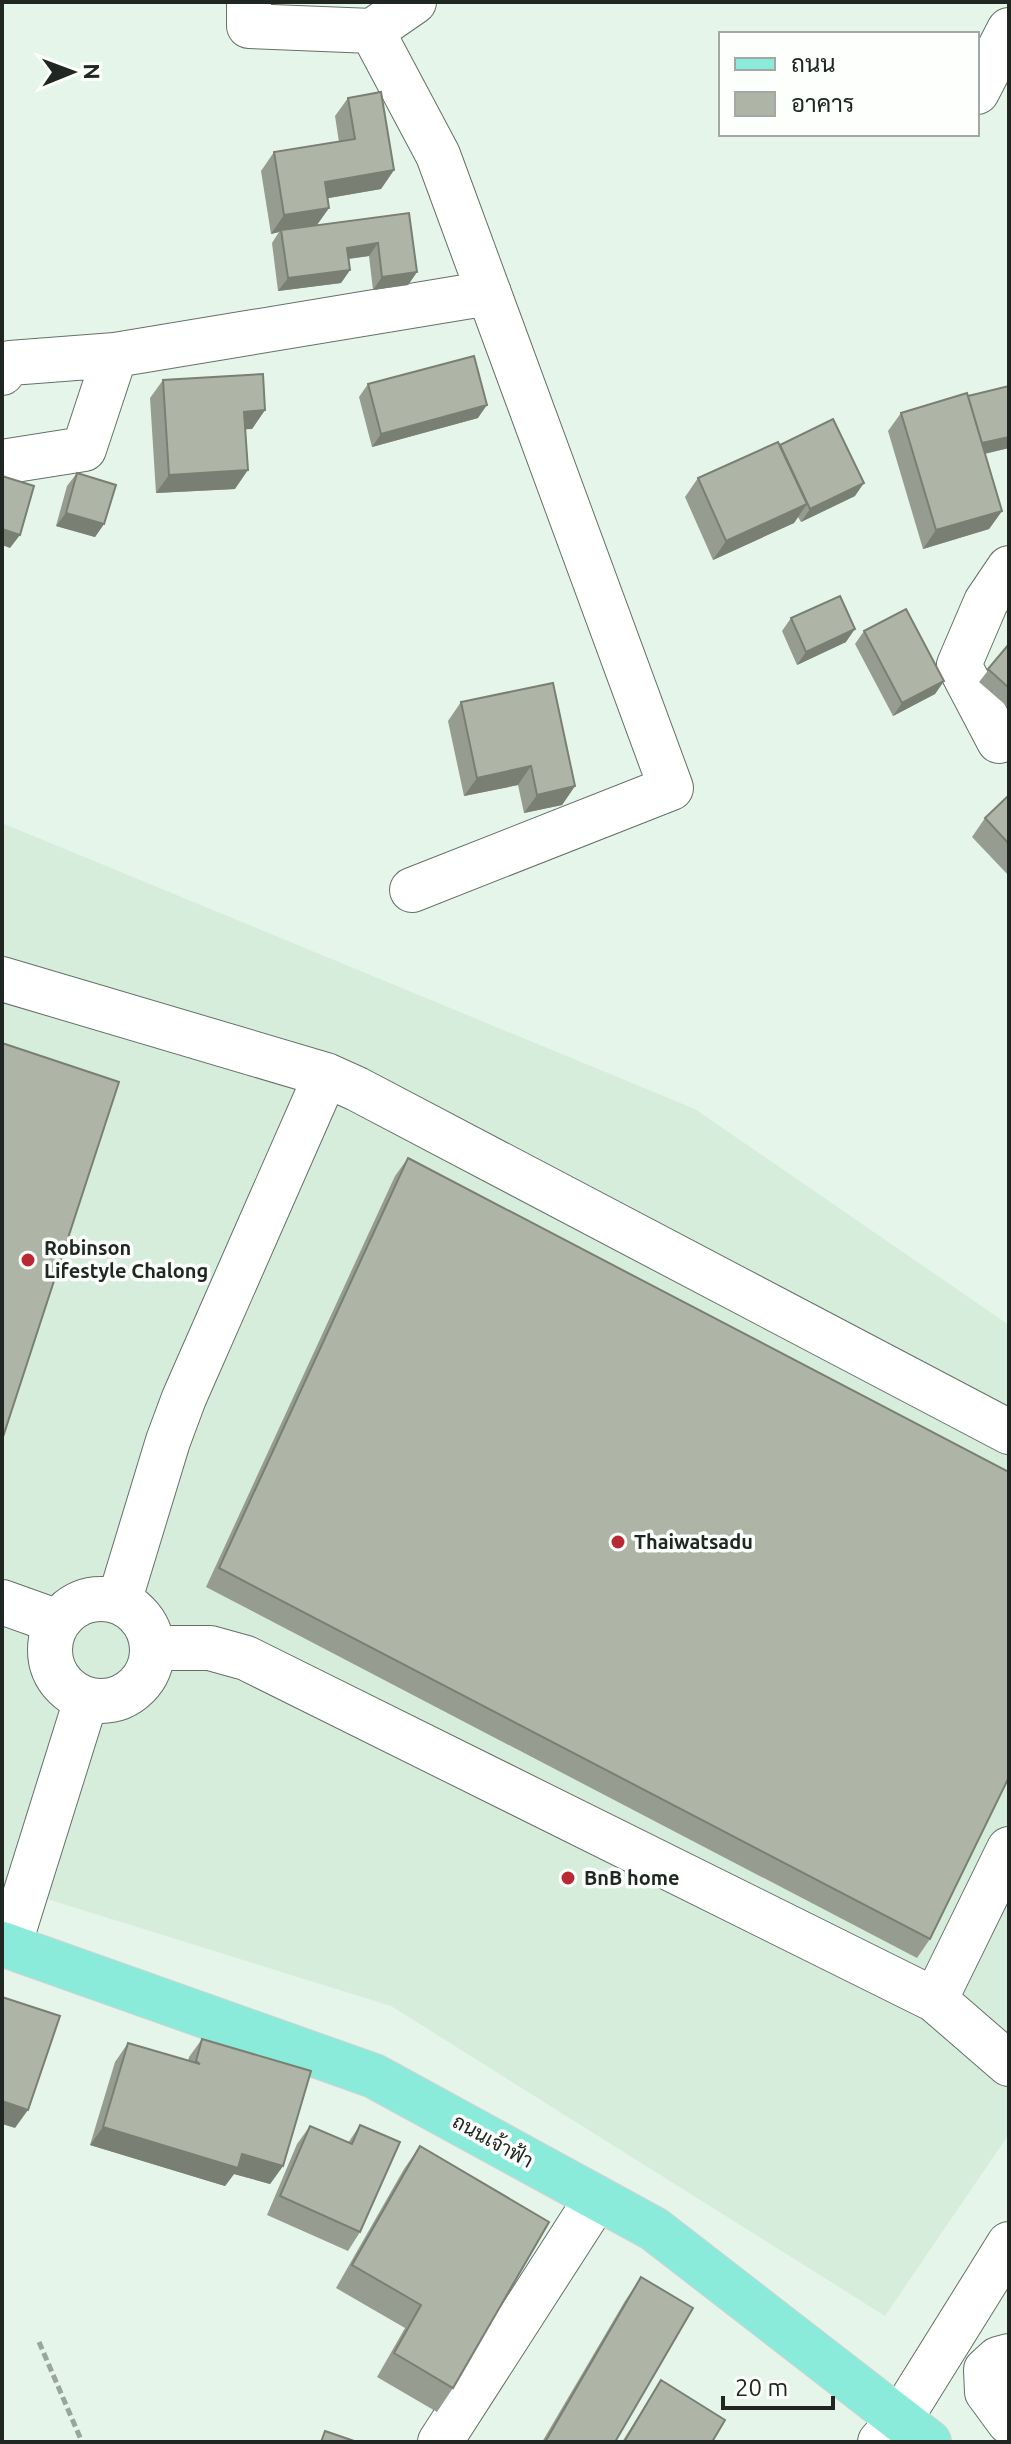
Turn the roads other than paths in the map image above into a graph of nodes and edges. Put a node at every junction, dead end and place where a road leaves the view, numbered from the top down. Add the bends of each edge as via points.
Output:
1 (249, 2) edge
2 (414, 2) edge
3 (1009, 30) edge
4 (372, 31) junction
5 (979, 88) edge
6 (489, 293) junction
7 (115, 355) junction
8 (2, 373) edge
9 (2, 462) edge
10 (1009, 568) edge
11 (1009, 738) edge
12 (412, 890) dead end
13 (2, 979) edge
14 (326, 1075) junction
15 (1009, 1432) edge
16 (2, 1602) edge
17 (119, 1602) junction
18 (58, 1622) junction
19 (152, 1648) junction
20 (86, 1700) junction
21 (1009, 1849) edge
22 (5, 1945) edge
23 (935, 2000) junction
24 (1009, 2064) edge
25 (597, 2198) junction
26 (1009, 2244) edge
27 (1009, 2356) edge
28 (1009, 2422) edge
29 (903, 2434) edge
30 (440, 2442) edge

1 - 4 street via 249,26
2 - 4 street
3 - 5 street
4 - 6 street via 438,155
6 - 7 street
6 - 12 street via 671,788
7 - 8 street via 10,363
7 - 9 street via 84,449
10 - 11 street via 986,602 959,665 999,741
13 - 14 street
14 - 15 street
14 - 17 street via 184,1398
16 - 18 street
17 - 18 street via 85,1601
17 - 19 street via 143,1620
18 - 20 street via 51,1637 53,1668 61,1682
19 - 20 street via 150,1664 132,1691 102,1702
19 - 23 street via 210,1648 246,1658
20 - 22 street
21 - 23 street
22 - 25 main road, ถนนเจ้าฟ้า via 374,2076
23 - 24 street
25 - 29 main road, ถนนเจ้าฟ้า via 654,2229
25 - 30 street
26 - 29 street
27 - 28 street via 986,2370 987,2392

